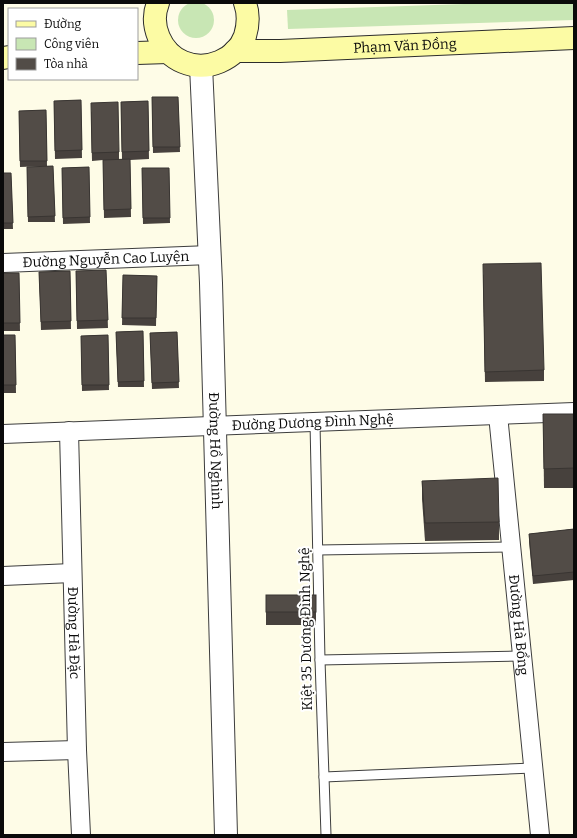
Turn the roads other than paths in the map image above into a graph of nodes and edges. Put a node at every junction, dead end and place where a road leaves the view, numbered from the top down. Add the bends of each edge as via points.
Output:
1 (158, 3) edge
2 (245, 3) edge
3 (574, 38) edge
4 (236, 51) junction
5 (168, 52) junction
6 (138, 53) edge
7 (201, 66) junction
8 (210, 255) junction
9 (3, 263) edge
10 (574, 412) edge
11 (498, 415) junction
12 (315, 423) junction
13 (214, 426) junction
14 (69, 431) junction
15 (3, 434) edge
16 (511, 547) junction
17 (318, 550) junction
18 (72, 573) junction
19 (3, 576) edge
20 (522, 656) junction
21 (320, 660) junction
22 (77, 750) junction
23 (3, 752) edge
24 (533, 768) junction
25 (324, 777) junction
26 (81, 835) edge
27 (226, 835) edge
28 (326, 835) edge
29 (540, 835) edge

1 - 5 main road via 156,31
2 - 4 main road via 247,30
3 - 4 main road, Phạm Văn Đồng
4 - 7 main road via 225,59
5 - 6 main road
5 - 7 main road via 183,62
7 - 8 street, Đường Hồ Nghinh
8 - 9 street, Đường Nguyễn Cao Luyện
8 - 13 street, Đường Hồ Nghinh
10 - 11 street, Đường Dương Đình Nghệ
11 - 12 street, Đường Dương Đình Nghệ
11 - 16 street, Đường Hà Bổng
12 - 13 street, Đường Dương Đình Nghệ
12 - 17 lane, Kiệt 35 Dương Đình Nghệ
13 - 14 street, Đường Dương Đình Nghệ
13 - 27 street, Đường Hồ Nghinh
14 - 15 street, Đường Dương Đình Nghệ
14 - 18 street, Đường Hà Đặc
16 - 17 lane
16 - 20 street, Đường Hà Bổng
17 - 21 lane, Kiệt 35 Dương Đình Nghệ
18 - 19 street
18 - 22 street, Đường Hà Đặc
20 - 21 lane
20 - 24 street, Đường Hà Bổng
21 - 25 lane, Kiệt 35 Dương Đình Nghệ
22 - 23 street
22 - 26 street, Đường Hà Đặc
24 - 25 lane
24 - 29 street, Đường Hà Bổng
25 - 28 lane, Kiệt 35 Dương Đình Nghệ

